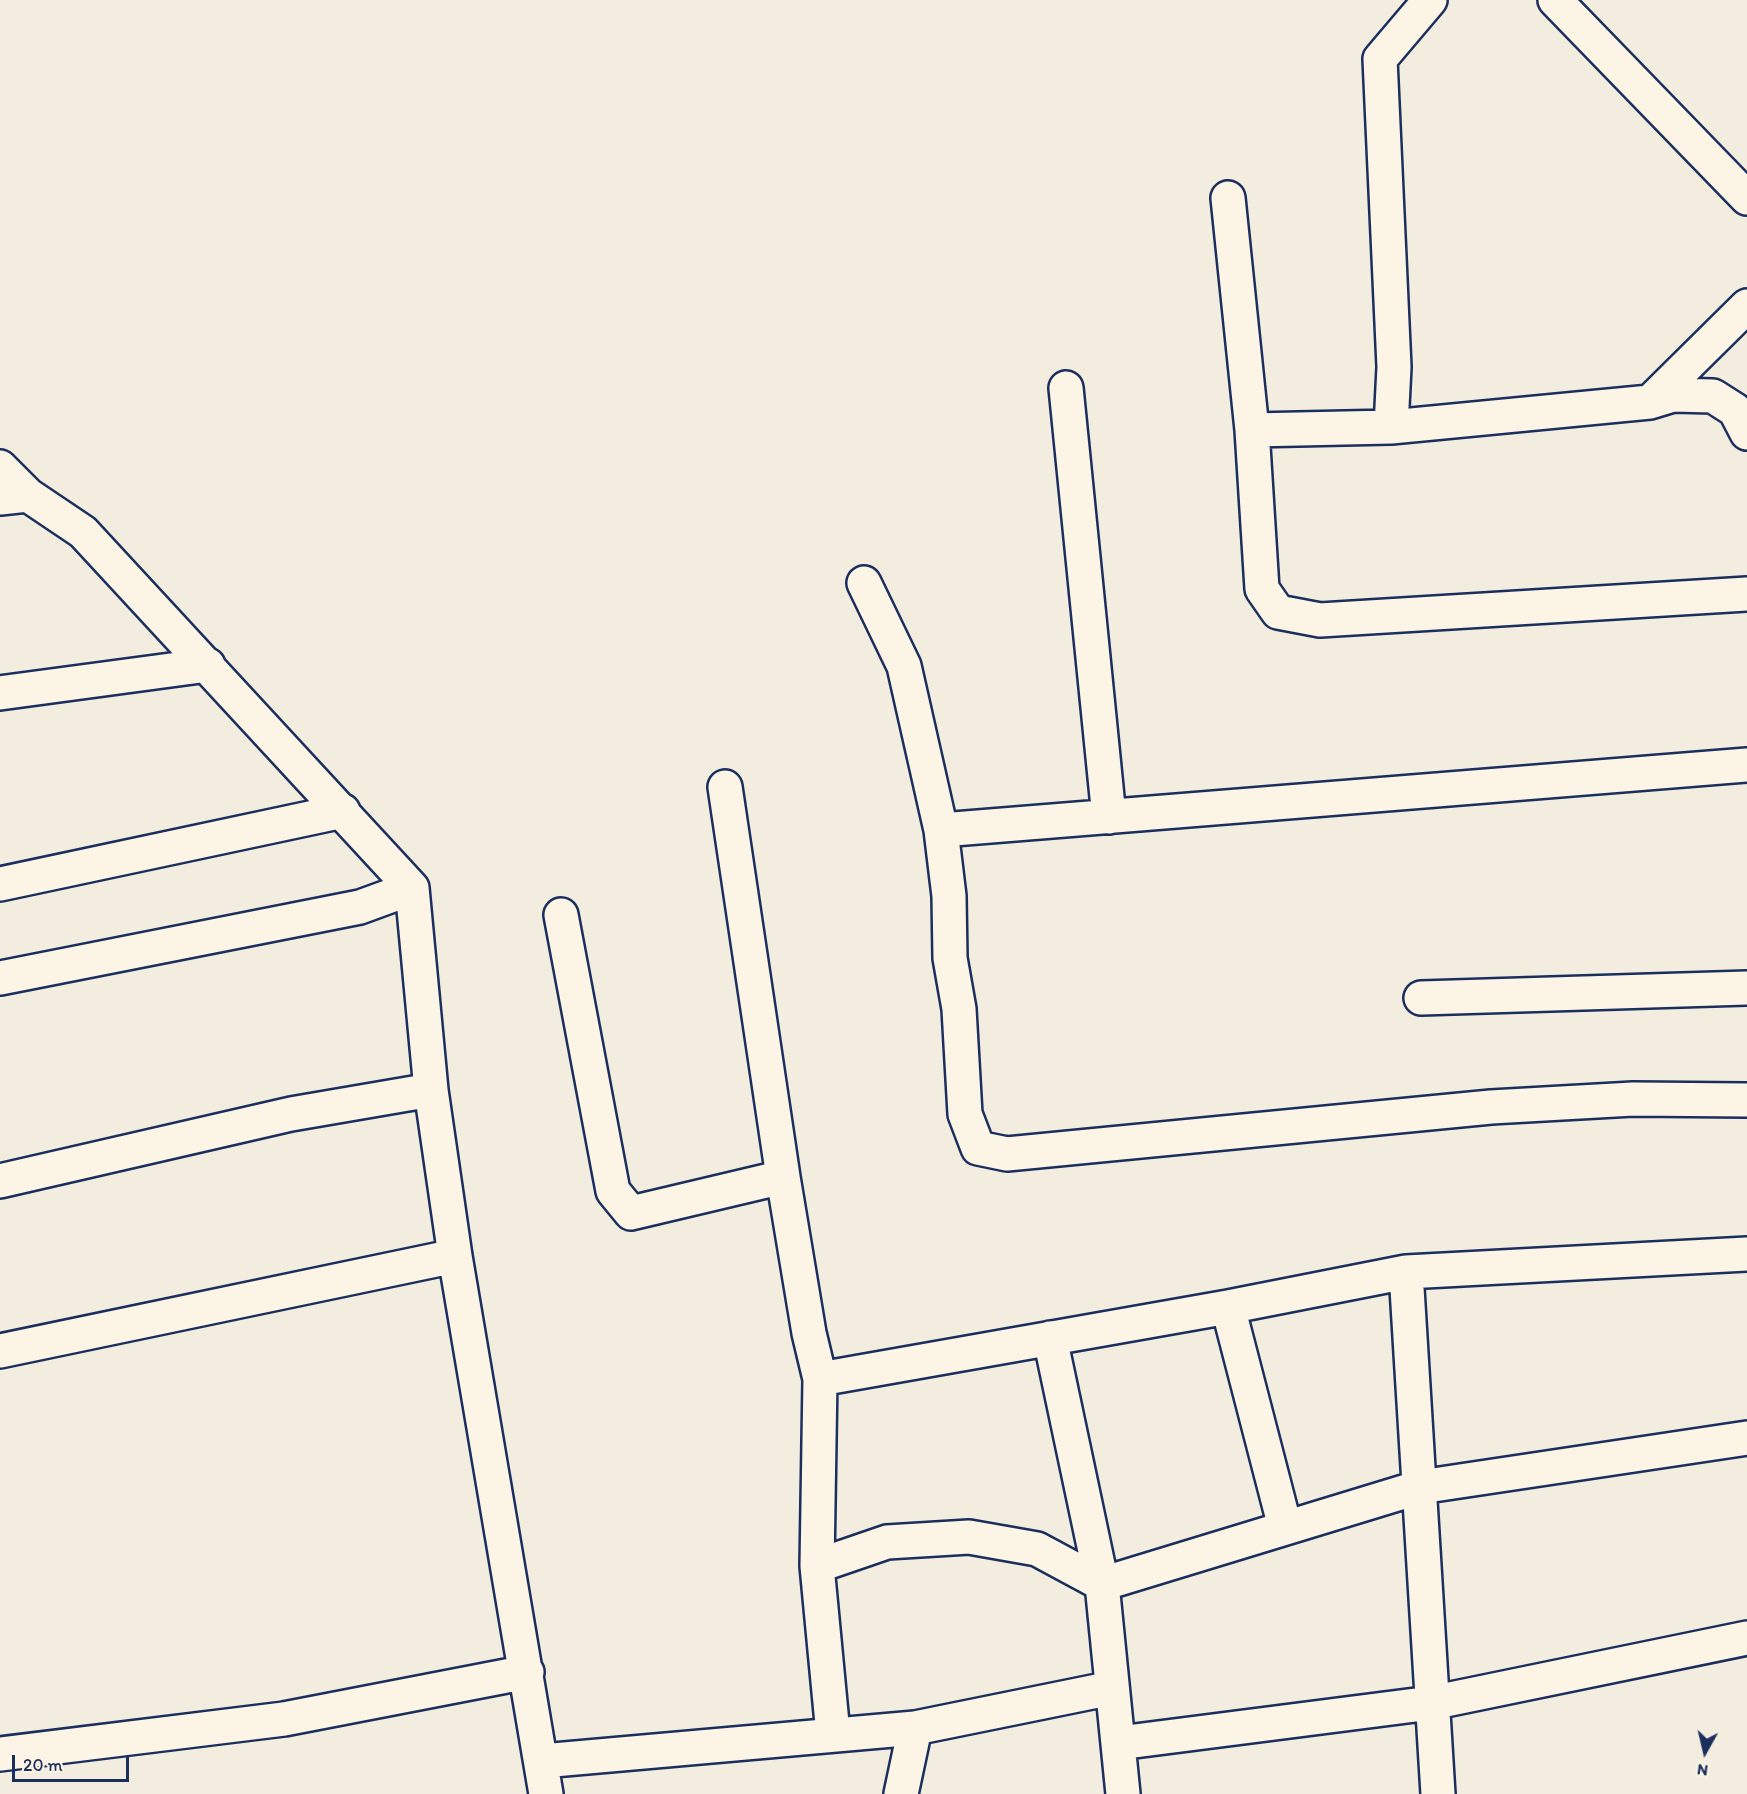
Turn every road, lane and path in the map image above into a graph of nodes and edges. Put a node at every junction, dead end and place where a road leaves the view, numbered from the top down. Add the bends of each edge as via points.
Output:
1 (1430, 0) edge
2 (1555, 0) edge
3 (1228, 198) dead end
4 (1747, 198) edge
5 (1747, 306) edge
6 (1066, 388) dead end
7 (1650, 402) junction
8 (1391, 427) junction
9 (1252, 430) junction
10 (1747, 433) edge
11 (0, 467) edge
12 (14, 497) edge
13 (864, 583) dead end
14 (1747, 594) edge
15 (208, 665) junction
16 (0, 693) edge
17 (1747, 765) edge
18 (725, 787) dead end
19 (343, 811) junction
20 (1109, 817) junction
21 (941, 830) junction
22 (0, 884) edge
23 (412, 888) junction
24 (561, 915) dead end
25 (0, 978) edge
26 (1747, 988) edge
27 (1421, 998) dead end
28 (431, 1090) junction
29 (1747, 1100) edge
30 (783, 1177) junction
31 (0, 1181) edge
32 (1747, 1254) edge
33 (455, 1256) junction
34 (1406, 1272) junction
35 (1228, 1307) junction
36 (1050, 1338) junction
37 (0, 1351) edge
38 (820, 1379) junction
39 (1747, 1438) edge
40 (1420, 1487) junction
41 (1285, 1527) junction
42 (817, 1566) junction
43 (1102, 1584) junction
44 (1747, 1638) edge
45 (527, 1672) junction
46 (1112, 1688) junction
47 (1431, 1703) junction
48 (915, 1728) junction
49 (833, 1734) junction
50 (1119, 1743) junction
51 (0, 1754) edge
52 (542, 1761) junction
53 (546, 1794) edge
54 (901, 1794) edge
55 (1123, 1794) edge
56 (1438, 1794) edge

1 - 8 street via 1380,59 1394,367
2 - 4 street
3 - 9 street
5 - 7 street
6 - 20 street
7 - 8 street
7 - 10 street via 1673,395 1713,396 1735,410
8 - 9 street
9 - 14 street via 1262,590 1278,612 1320,620
11 - 12 street
12 - 15 street via 83,532
13 - 21 street via 904,666
15 - 16 street
15 - 19 street
17 - 20 street
18 - 30 street
19 - 22 street
19 - 23 street
20 - 21 street
21 - 29 street via 965,1114 978,1148 1007,1154 1491,1107 1633,1099
23 - 25 street via 360,907
23 - 28 street
24 - 30 street via 613,1191 625,1206 631,1213
26 - 27 street
28 - 31 street via 280,1117
28 - 33 street
30 - 38 street
32 - 34 street
33 - 37 street
33 - 45 street
34 - 35 street
34 - 40 street
35 - 36 street
35 - 41 street
36 - 38 street
36 - 43 street
38 - 42 street
39 - 40 street
40 - 41 street
40 - 47 street
41 - 43 street
42 - 43 street via 887,1542 969,1537 1037,1549
42 - 49 street
43 - 46 street
44 - 47 street
45 - 51 street via 284,1719
45 - 52 street
46 - 48 street
46 - 50 street
47 - 50 street
47 - 56 street
48 - 49 street
48 - 54 street
49 - 52 street
50 - 55 street
52 - 53 street

